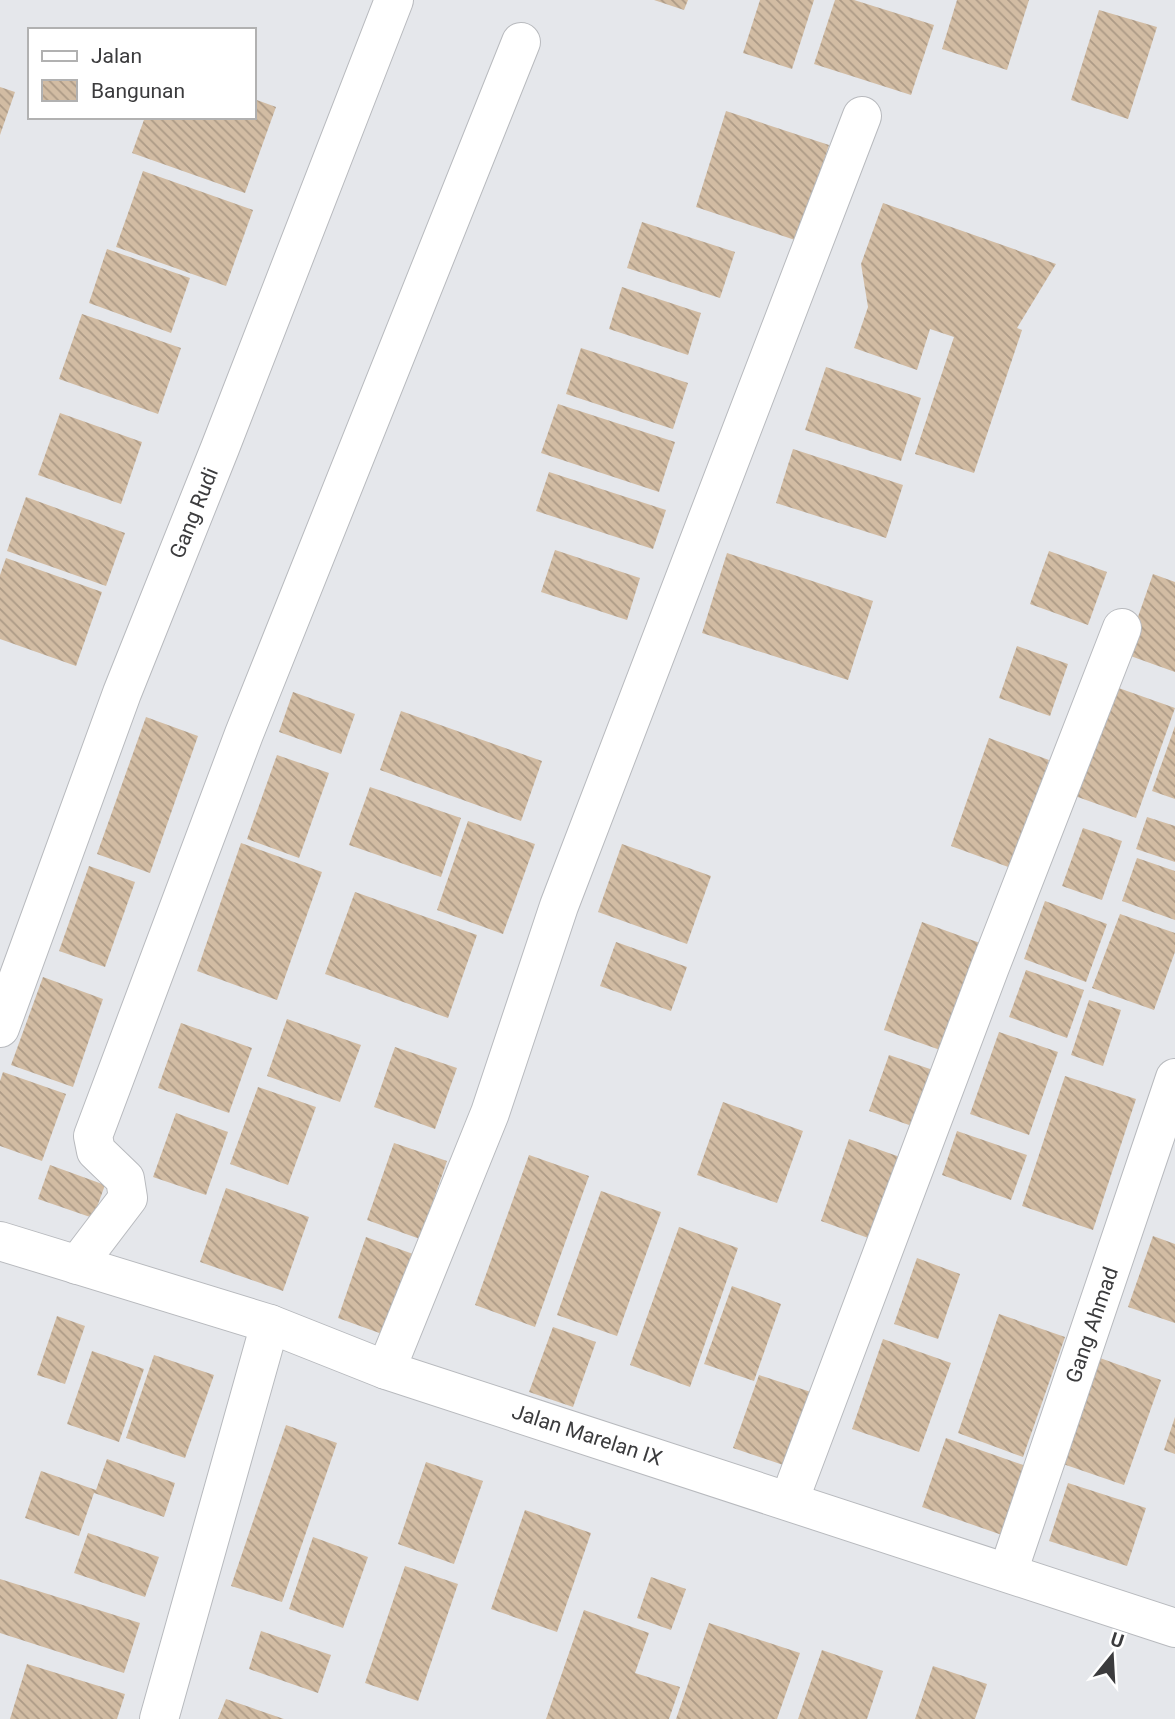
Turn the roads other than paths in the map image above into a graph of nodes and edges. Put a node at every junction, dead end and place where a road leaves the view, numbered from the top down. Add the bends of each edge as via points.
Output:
1 (394, 0) edge
2 (521, 42) dead end
3 (862, 116) dead end
4 (1122, 628) dead end
5 (0, 1028) edge
6 (1175, 1078) edge
7 (0, 1241) edge
8 (77, 1265) junction
9 (270, 1324) junction
10 (386, 1370) junction
11 (789, 1500) junction
12 (1008, 1572) junction
13 (1175, 1628) edge
14 (159, 1719) edge

1 - 5 street, Gang Rudi via 122,693
2 - 8 street via 244,734 93,1136 96,1152 125,1179 128,1198
3 - 10 street via 559,906 491,1113
4 - 11 street
6 - 12 street, Gang Ahmad
7 - 8 street, Jalan Marelan IX
8 - 9 street, Jalan Marelan IX
9 - 10 street, Jalan Marelan IX
9 - 14 street
10 - 11 street, Jalan Marelan IX
11 - 12 street, Jalan Marelan IX
12 - 13 street, Jalan Marelan IX

